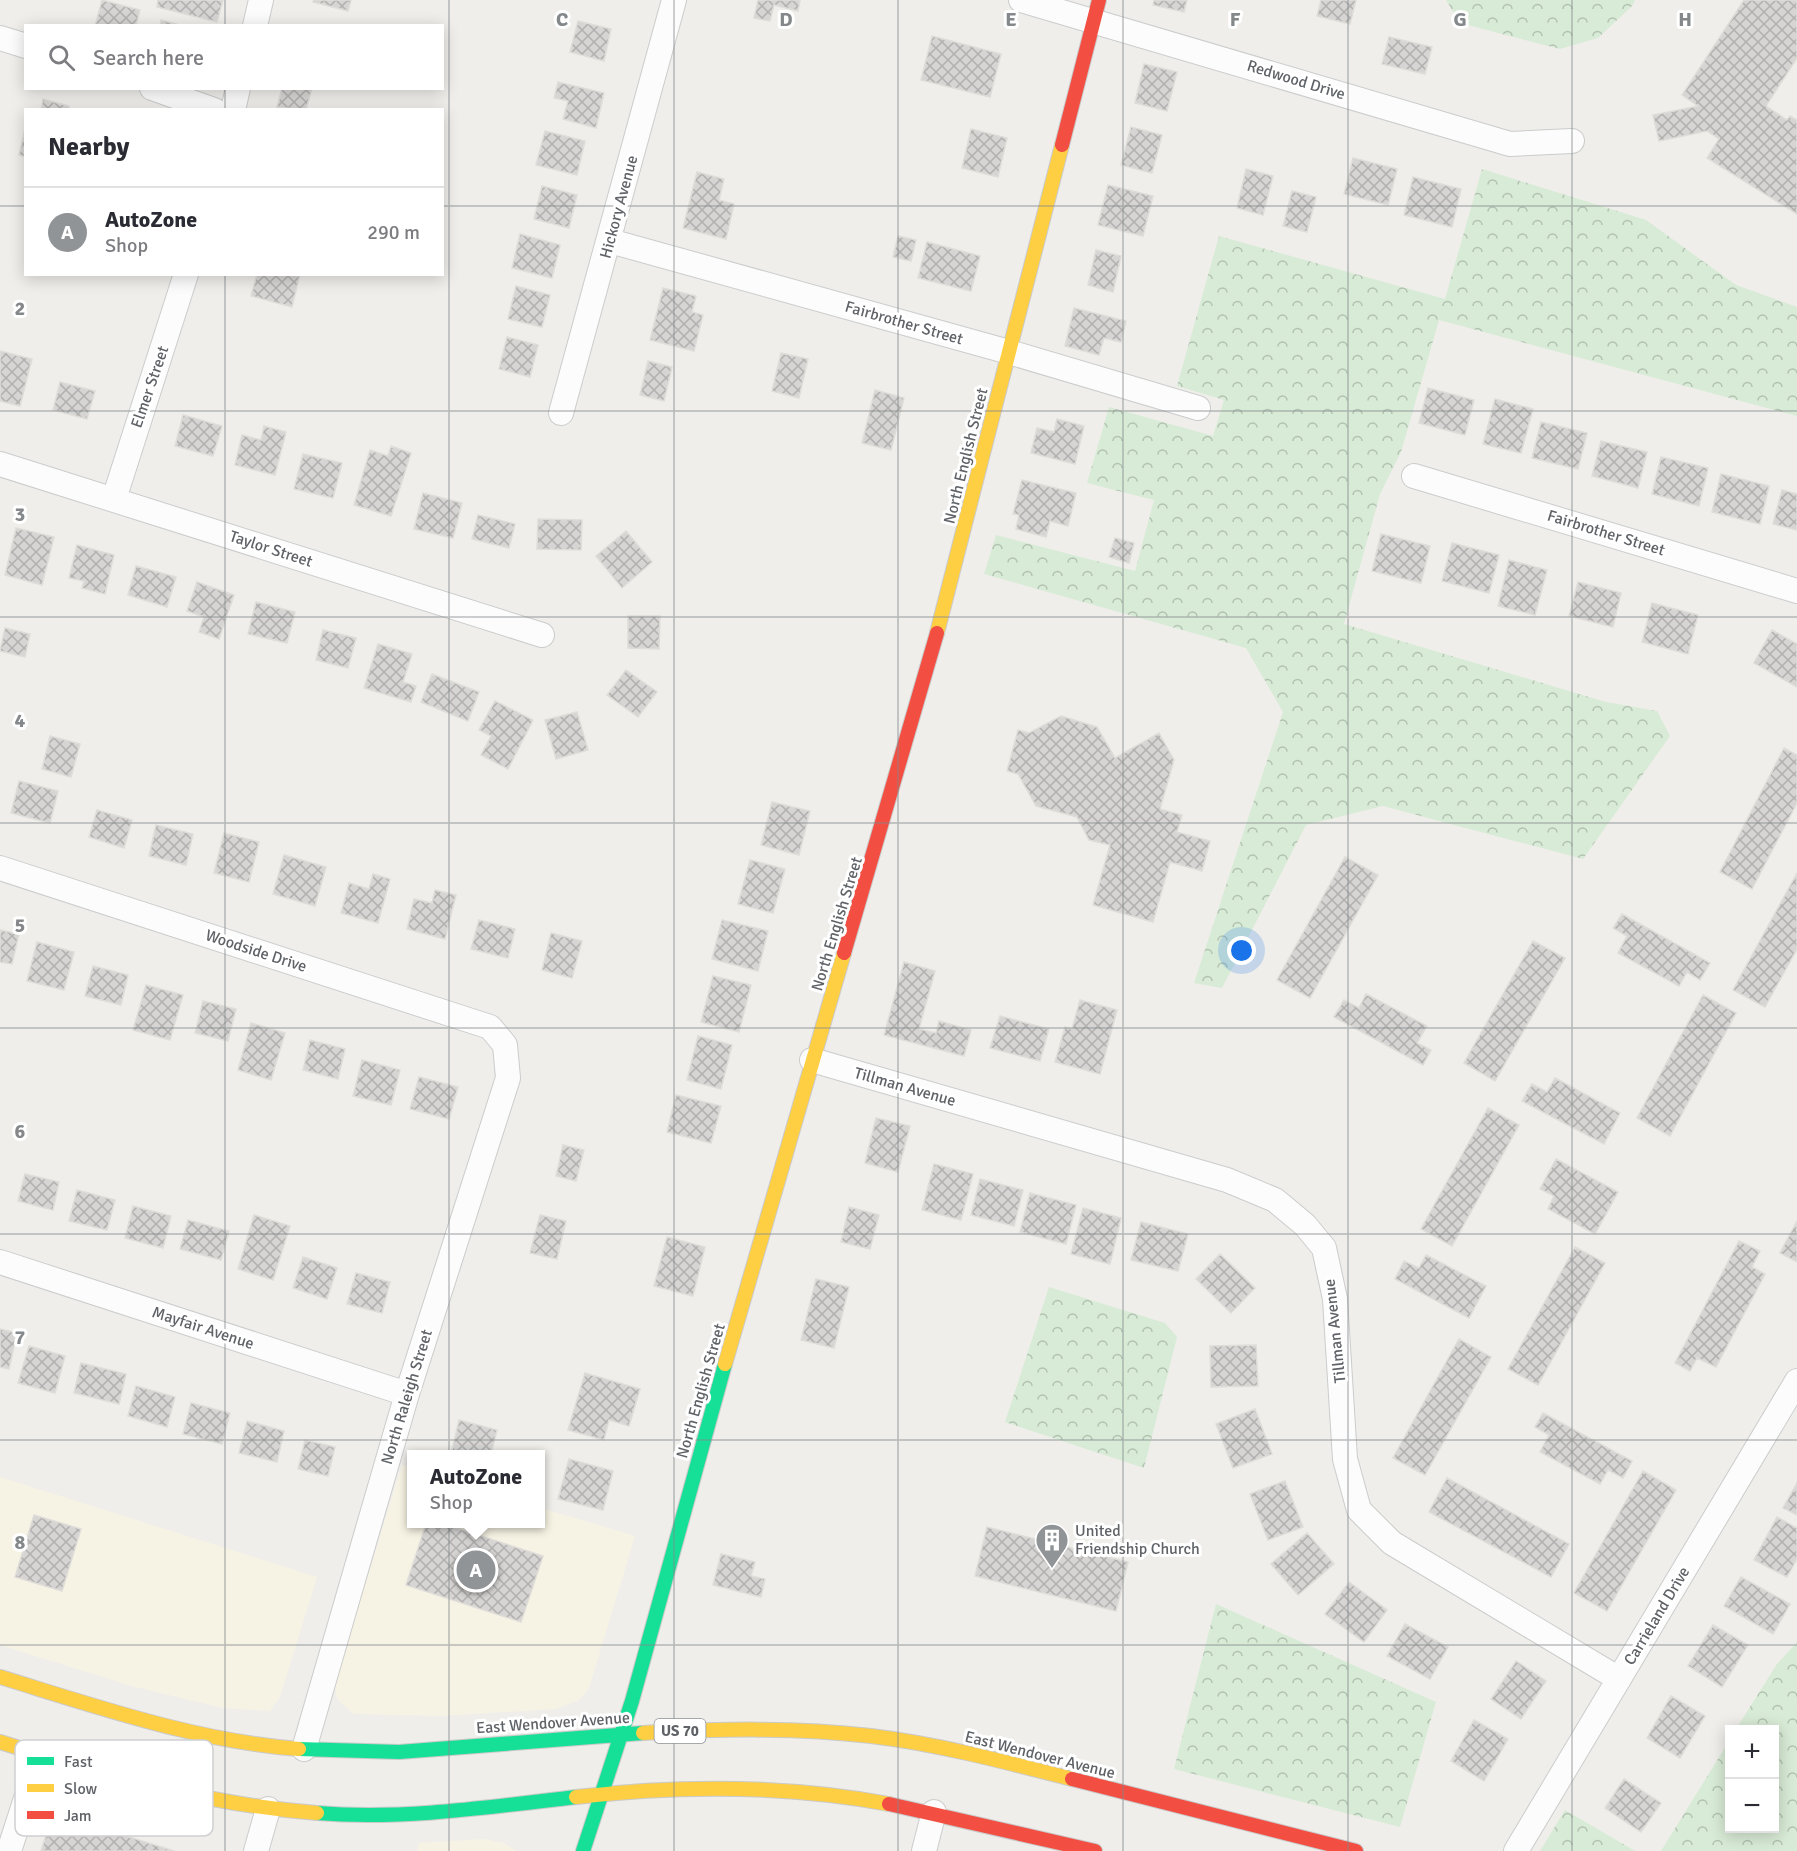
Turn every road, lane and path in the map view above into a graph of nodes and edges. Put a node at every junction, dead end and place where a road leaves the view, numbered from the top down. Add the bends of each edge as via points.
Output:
1 (261, 0) edge
2 (674, 0) edge
3 (1021, 0) edge
4 (1096, 10) edge
5 (255, 24) edge
6 (0, 38) edge
7 (24, 45) edge
8 (158, 90) edge
9 (238, 90) edge
10 (208, 108) edge
11 (233, 108) edge
12 (1572, 141) dead end
13 (610, 241) junction
14 (185, 276) edge
15 (1010, 352) junction
16 (1198, 408) dead end
17 (561, 413) dead end
18 (0, 464) edge
19 (1414, 476) dead end
20 (114, 499) junction
21 (1797, 591) edge
22 (542, 635) dead end
23 (0, 868) edge
24 (505, 1045) joint
25 (813, 1060) junction
26 (0, 1262) edge
27 (1797, 1381) edge
28 (407, 1394) junction
29 (0, 1677) edge
30 (1619, 1679) junction
31 (621, 1734) junction
32 (0, 1742) edge
33 (15, 1747) edge
34 (304, 1749) junction
35 (602, 1794) junction
36 (213, 1799) edge
37 (268, 1809) junction
38 (934, 1812) junction
39 (15, 1832) edge
40 (9, 1851) edge
41 (256, 1851) edge
42 (583, 1851) edge
43 (924, 1851) edge
44 (1095, 1851) edge
45 (1356, 1851) edge
46 (1516, 1851) edge

1 - 5 street
2 - 13 street, Hickory Avenue
3 - 4 street, Redwood Drive
4 - 12 street, Redwood Drive via 1510,144
4 - 15 main road, North English Street
6 - 7 street
8 - 10 street
9 - 11 street
13 - 15 street, Fairbrother Street
13 - 17 street, Hickory Avenue
14 - 20 street, Elmer Street
15 - 16 street, Fairbrother Street
15 - 25 main road, North English Street via 946,602
18 - 20 street, Taylor Street
19 - 21 street, Fairbrother Street
20 - 22 street, Taylor Street
23 - 24 street, Woodside Drive via 490,1027
24 - 28 street, North Raleigh Street via 508,1078
25 - 30 street, Tillman Avenue via 1227,1180 1275,1200 1305,1225 1324,1248 1335,1299 1345,1459 1359,1510 1392,1543
25 - 31 main road, North English Street
26 - 28 street, Mayfair Avenue
27 - 30 street, Carrieland Drive
28 - 34 street, North Raleigh Street
29 - 34 main road, East Wendover Avenue / US 70 via 147,1722 248,1745
30 - 46 street, Carrieland Drive
31 - 34 main road, East Wendover Avenue / US 70 via 399,1752
31 - 35 main road, North English Street
31 - 45 main road, East Wendover Avenue / US 70 via 743,1728 873,1736 989,1758
32 - 33 main road
35 - 37 main road via 450,1812 381,1815
35 - 38 main road via 768,1790 877,1801
35 - 42 main road, North English Street
36 - 37 main road
37 - 41 street
38 - 43 street
38 - 44 main road
39 - 40 street

